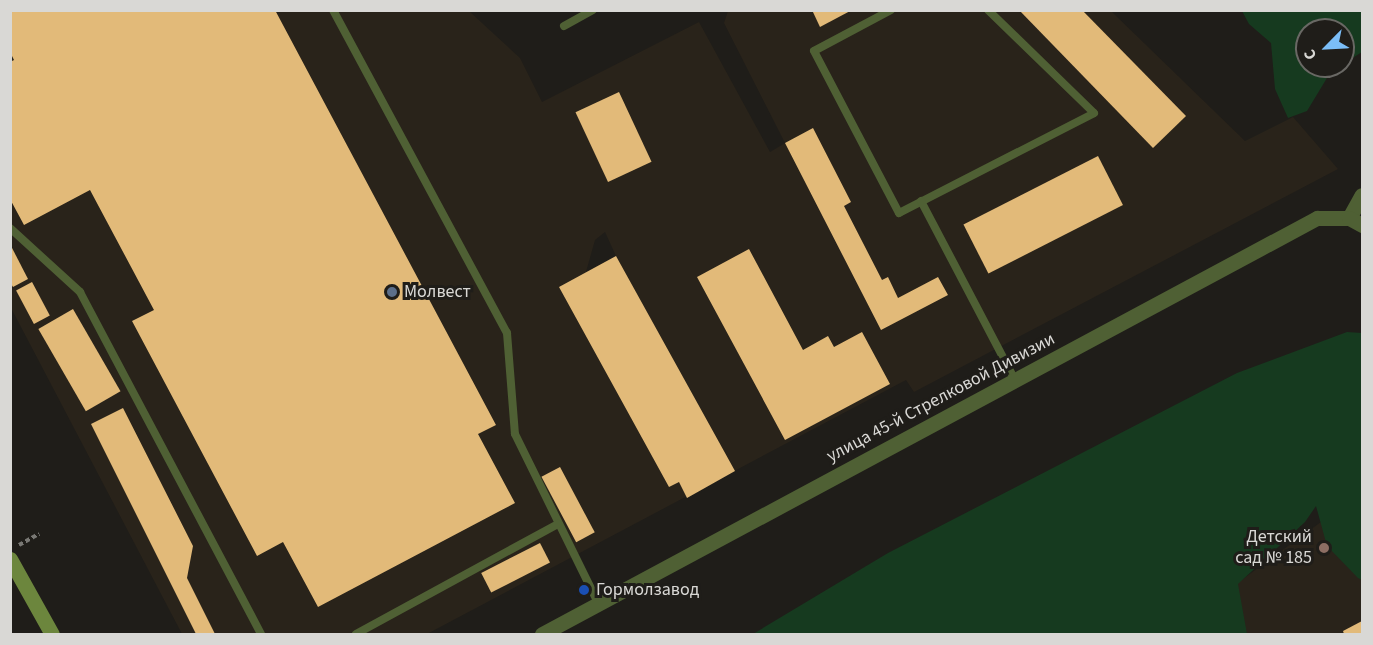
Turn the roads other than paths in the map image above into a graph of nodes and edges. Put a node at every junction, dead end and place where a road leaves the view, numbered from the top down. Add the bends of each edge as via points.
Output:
1 (333, 10) edge
2 (593, 10) edge
3 (891, 10) edge
4 (988, 10) edge
5 (564, 26) dead end
6 (1362, 195) edge
7 (921, 201) junction
8 (1356, 221) edge
9 (10, 228) edge
10 (1015, 380) junction
11 (558, 524) junction
12 (10, 559) edge
13 (599, 605) junction
14 (52, 634) edge
15 (261, 634) edge
16 (356, 634) edge
17 (542, 634) edge

1 - 11 lane via 507,333 514,434
2 - 5 lane
3 - 7 lane via 814,51 899,213
4 - 7 lane via 1094,113
6 - 8 street
7 - 10 lane
8 - 10 street, улица 45-й Стрелковой Дивизии via 1317,218
9 - 15 lane via 80,292
10 - 13 street, улица 45-й Стрелковой Дивизии
11 - 13 lane
11 - 16 lane
12 - 14 main road
13 - 17 street, улица 45-й Стрелковой Дивизии

